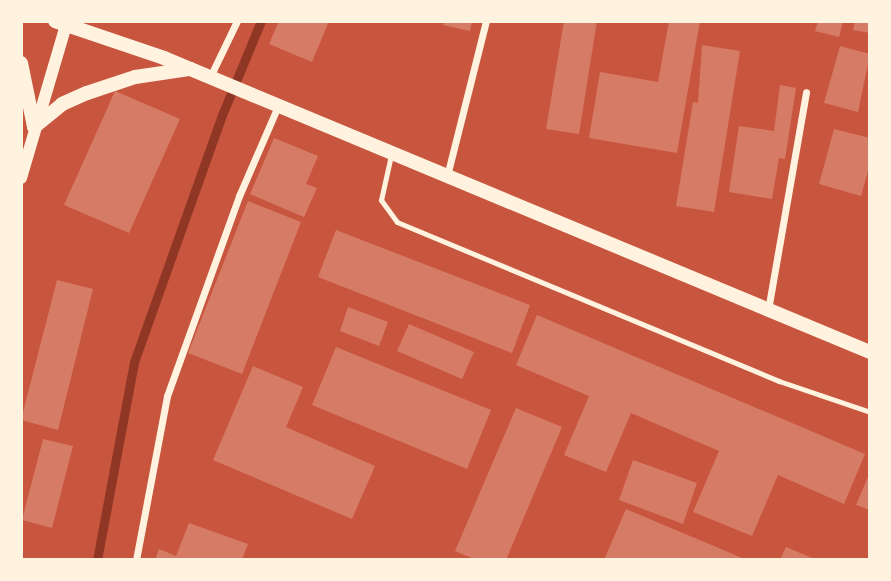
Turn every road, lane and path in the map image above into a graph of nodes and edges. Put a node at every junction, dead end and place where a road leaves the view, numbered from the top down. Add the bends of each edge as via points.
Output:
1 (237, 21) edge
2 (486, 21) edge
3 (61, 23) edge
4 (21, 63) edge
5 (190, 69) junction
6 (214, 79) junction
7 (806, 92) dead end
8 (275, 105) junction
9 (34, 127) junction
10 (392, 152) junction
11 (447, 176) junction
12 (21, 178) edge
13 (768, 311) junction
14 (870, 352) edge
15 (870, 412) edge
16 (136, 560) edge

1 - 6 street
2 - 11 street
3 - 5 main road
3 - 9 street
4 - 9 main road
5 - 6 main road
5 - 9 main road via 135,77 87,93 62,104
6 - 8 main road
7 - 13 street
8 - 10 main road
8 - 16 street via 167,396
9 - 12 street
10 - 11 main road
10 - 15 lane via 381,196 385,210 397,222 779,381
11 - 13 main road
13 - 14 main road

